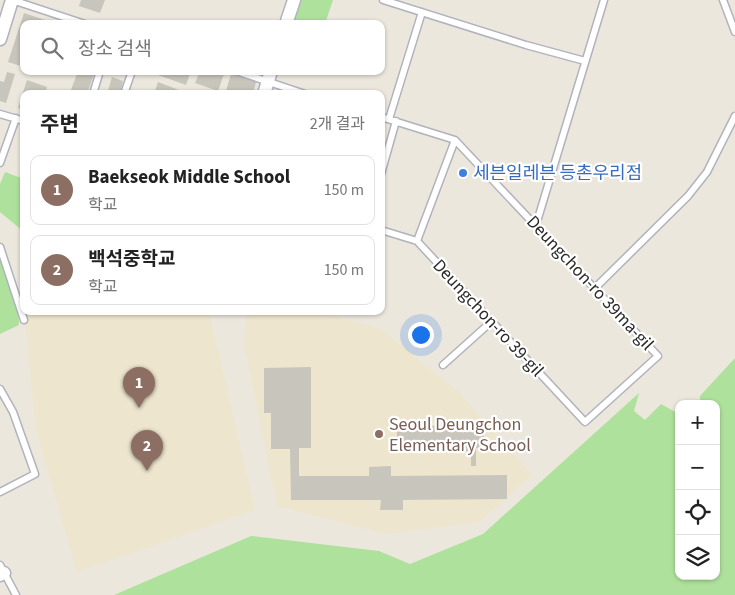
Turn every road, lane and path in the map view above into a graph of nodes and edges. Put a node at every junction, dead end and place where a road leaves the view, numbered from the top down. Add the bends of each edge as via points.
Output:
1 (12, 0) edge
2 (294, 0) edge
3 (383, 0) edge
4 (604, 0) edge
5 (722, 0) edge
6 (422, 12) junction
7 (74, 20) edge
8 (287, 20) edge
9 (735, 32) edge
10 (0, 39) edge
11 (585, 61) junction
12 (99, 75) edge
13 (131, 75) edge
14 (247, 75) edge
15 (268, 83) edge
16 (94, 90) edge
17 (125, 90) edge
18 (292, 90) edge
19 (0, 114) edge
20 (735, 116) edge
21 (16, 118) junction
22 (385, 118) edge
23 (389, 119) junction
24 (20, 120) edge
25 (396, 121) junction
26 (455, 140) junction
27 (385, 160) edge
28 (0, 163) edge
29 (536, 225) junction
30 (385, 231) edge
31 (417, 241) junction
32 (0, 247) edge
33 (595, 288) junction
34 (20, 308) edge
35 (22, 315) edge
36 (24, 320) dead end
37 (491, 322) junction
38 (443, 365) dead end
39 (0, 389) edge
40 (586, 422) joint
41 (0, 492) edge
42 (1, 571) edge
43 (16, 595) edge

1 - 7 lane
1 - 10 street
2 - 8 street
3 - 6 lane
4 - 11 lane
5 - 9 lane
6 - 11 lane
6 - 23 lane
11 - 29 lane
12 - 16 lane
13 - 17 lane
14 - 15 lane
15 - 18 lane
19 - 21 lane
20 - 33 lane via 707,172
21 - 24 lane
21 - 28 lane
22 - 23 lane, Deungchon-ro 39ma-gil
23 - 25 lane, Deungchon-ro 39ma-gil
25 - 26 lane, Deungchon-ro 39ma-gil
25 - 27 lane
26 - 29 lane, Deungchon-ro 39ma-gil
26 - 31 lane
29 - 33 lane, Deungchon-ro 39ma-gil
30 - 31 lane
31 - 37 lane, Deungchon-ro 39-gil
32 - 34 lane
33 - 40 lane, Deungchon-ro 39ma-gil via 658,356
35 - 36 lane
37 - 38 lane
37 - 40 lane, Deungchon-ro 39-gil
39 - 41 lane via 13,412 35,474
42 - 43 lane

